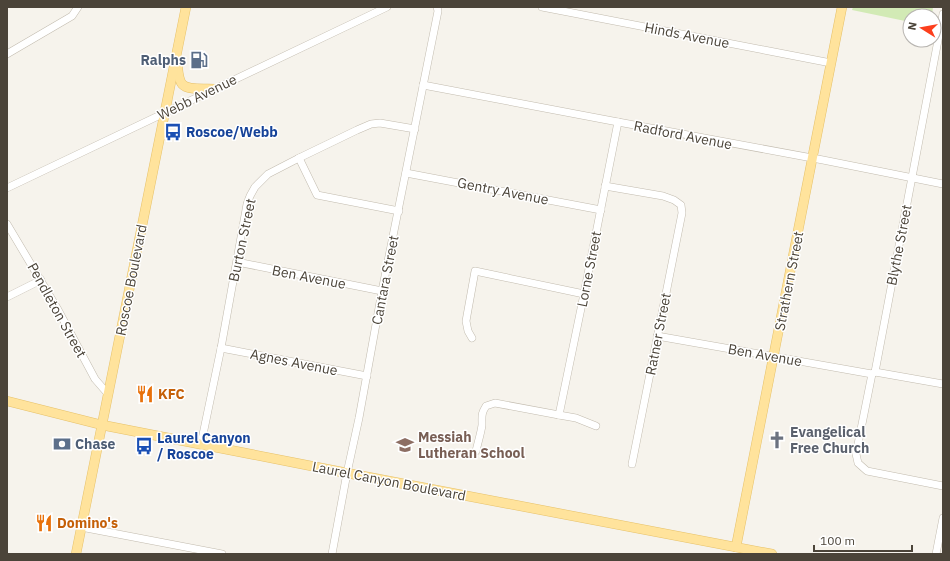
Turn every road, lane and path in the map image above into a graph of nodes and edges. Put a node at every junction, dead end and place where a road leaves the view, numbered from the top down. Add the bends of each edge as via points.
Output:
1 (78, 7) edge
2 (186, 7) edge
3 (387, 7) edge
4 (437, 7) edge
5 (542, 7) edge
6 (842, 7) edge
7 (943, 14) edge
8 (7, 54) edge
9 (176, 55) junction
10 (831, 63) junction
11 (423, 85) junction
12 (214, 89) junction
13 (165, 112) junction
14 (618, 122) junction
15 (415, 129) junction
16 (299, 158) junction
17 (813, 159) junction
18 (406, 173) junction
19 (911, 178) junction
20 (943, 184) edge
21 (605, 186) junction
22 (7, 188) edge
23 (601, 210) junction
24 (399, 211) junction
25 (7, 224) edge
26 (237, 262) junction
27 (41, 280) junction
28 (382, 291) junction
29 (584, 294) junction
30 (7, 297) edge
31 (657, 336) junction
32 (472, 338) dead end
33 (221, 348) junction
34 (774, 356) junction
35 (873, 373) junction
36 (367, 376) junction
37 (943, 384) edge
38 (108, 394) junction
39 (7, 401) edge
40 (559, 414) junction
41 (102, 425) junction
42 (596, 426) dead end
43 (201, 444) junction
44 (476, 450) dead end
45 (632, 464) dead end
46 (348, 473) junction
47 (943, 486) edge
48 (943, 518) edge
49 (81, 527) junction
50 (736, 551) edge
51 (76, 554) edge
52 (222, 554) edge
53 (332, 554) edge
54 (772, 554) edge
55 (936, 554) edge

1 - 8 street via 72,16
2 - 9 main road, Roscoe Boulevard
3 - 12 street, Webb Avenue
4 - 11 street, Cantara Street
5 - 10 street, Hinds Avenue
6 - 10 main road, Strathern Street
7 - 19 street, Blythe Street
9 - 12 main road via 182,84 190,88
9 - 13 main road, Roscoe Boulevard
10 - 17 main road, Strathern Street
11 - 14 street, Radford Avenue
11 - 15 street, Cantara Street
12 - 13 street, Webb Avenue
13 - 22 street, Webb Avenue
13 - 38 main road, Roscoe Boulevard
14 - 17 street, Radford Avenue
14 - 21 street, Lorne Street
15 - 16 street, Burton Street via 380,123 371,124
15 - 18 street, Cantara Street
16 - 24 street via 318,195
16 - 26 street, Burton Street via 268,174 255,187 247,204
17 - 19 street, Radford Avenue
17 - 34 main road, Strathern Street
18 - 23 street, Gentry Avenue
18 - 24 street, Cantara Street
19 - 20 street, Radford Avenue
19 - 35 street, Blythe Street
21 - 23 street, Lorne Street
21 - 31 street, Ratner Street via 663,196 681,205 682,213
23 - 29 street, Lorne Street
24 - 28 street, Cantara Street
25 - 27 street, Pendleton Street
26 - 28 street, Ben Avenue
26 - 33 street, Burton Street
27 - 30 street
27 - 38 street, Pendleton Street via 95,379
28 - 36 street, Cantara Street
29 - 32 street via 474,271 466,321
29 - 40 street, Lorne Street
31 - 34 street, Ben Avenue
31 - 45 street, Ratner Street
33 - 36 street, Agnes Avenue
33 - 43 street, Burton Street
34 - 35 street, Ben Avenue
34 - 50 main road, Strathern Street
35 - 37 street, Ben Avenue
35 - 47 street, Blythe Street via 856,454 858,463 867,471
36 - 46 street, Cantara Street
38 - 41 main road, Roscoe Boulevard
39 - 41 main road, Laurel Canyon Boulevard
40 - 42 street
40 - 44 street via 506,404 495,403 486,406 481,418 482,425
41 - 43 main road, Laurel Canyon Boulevard
41 - 49 main road, Roscoe Boulevard
43 - 46 main road, Laurel Canyon Boulevard
46 - 50 main road, Laurel Canyon Boulevard
46 - 53 street, Cantara Street
48 - 55 street
49 - 51 main road, Roscoe Boulevard
49 - 52 street
50 - 54 main road, Laurel Canyon Boulevard

